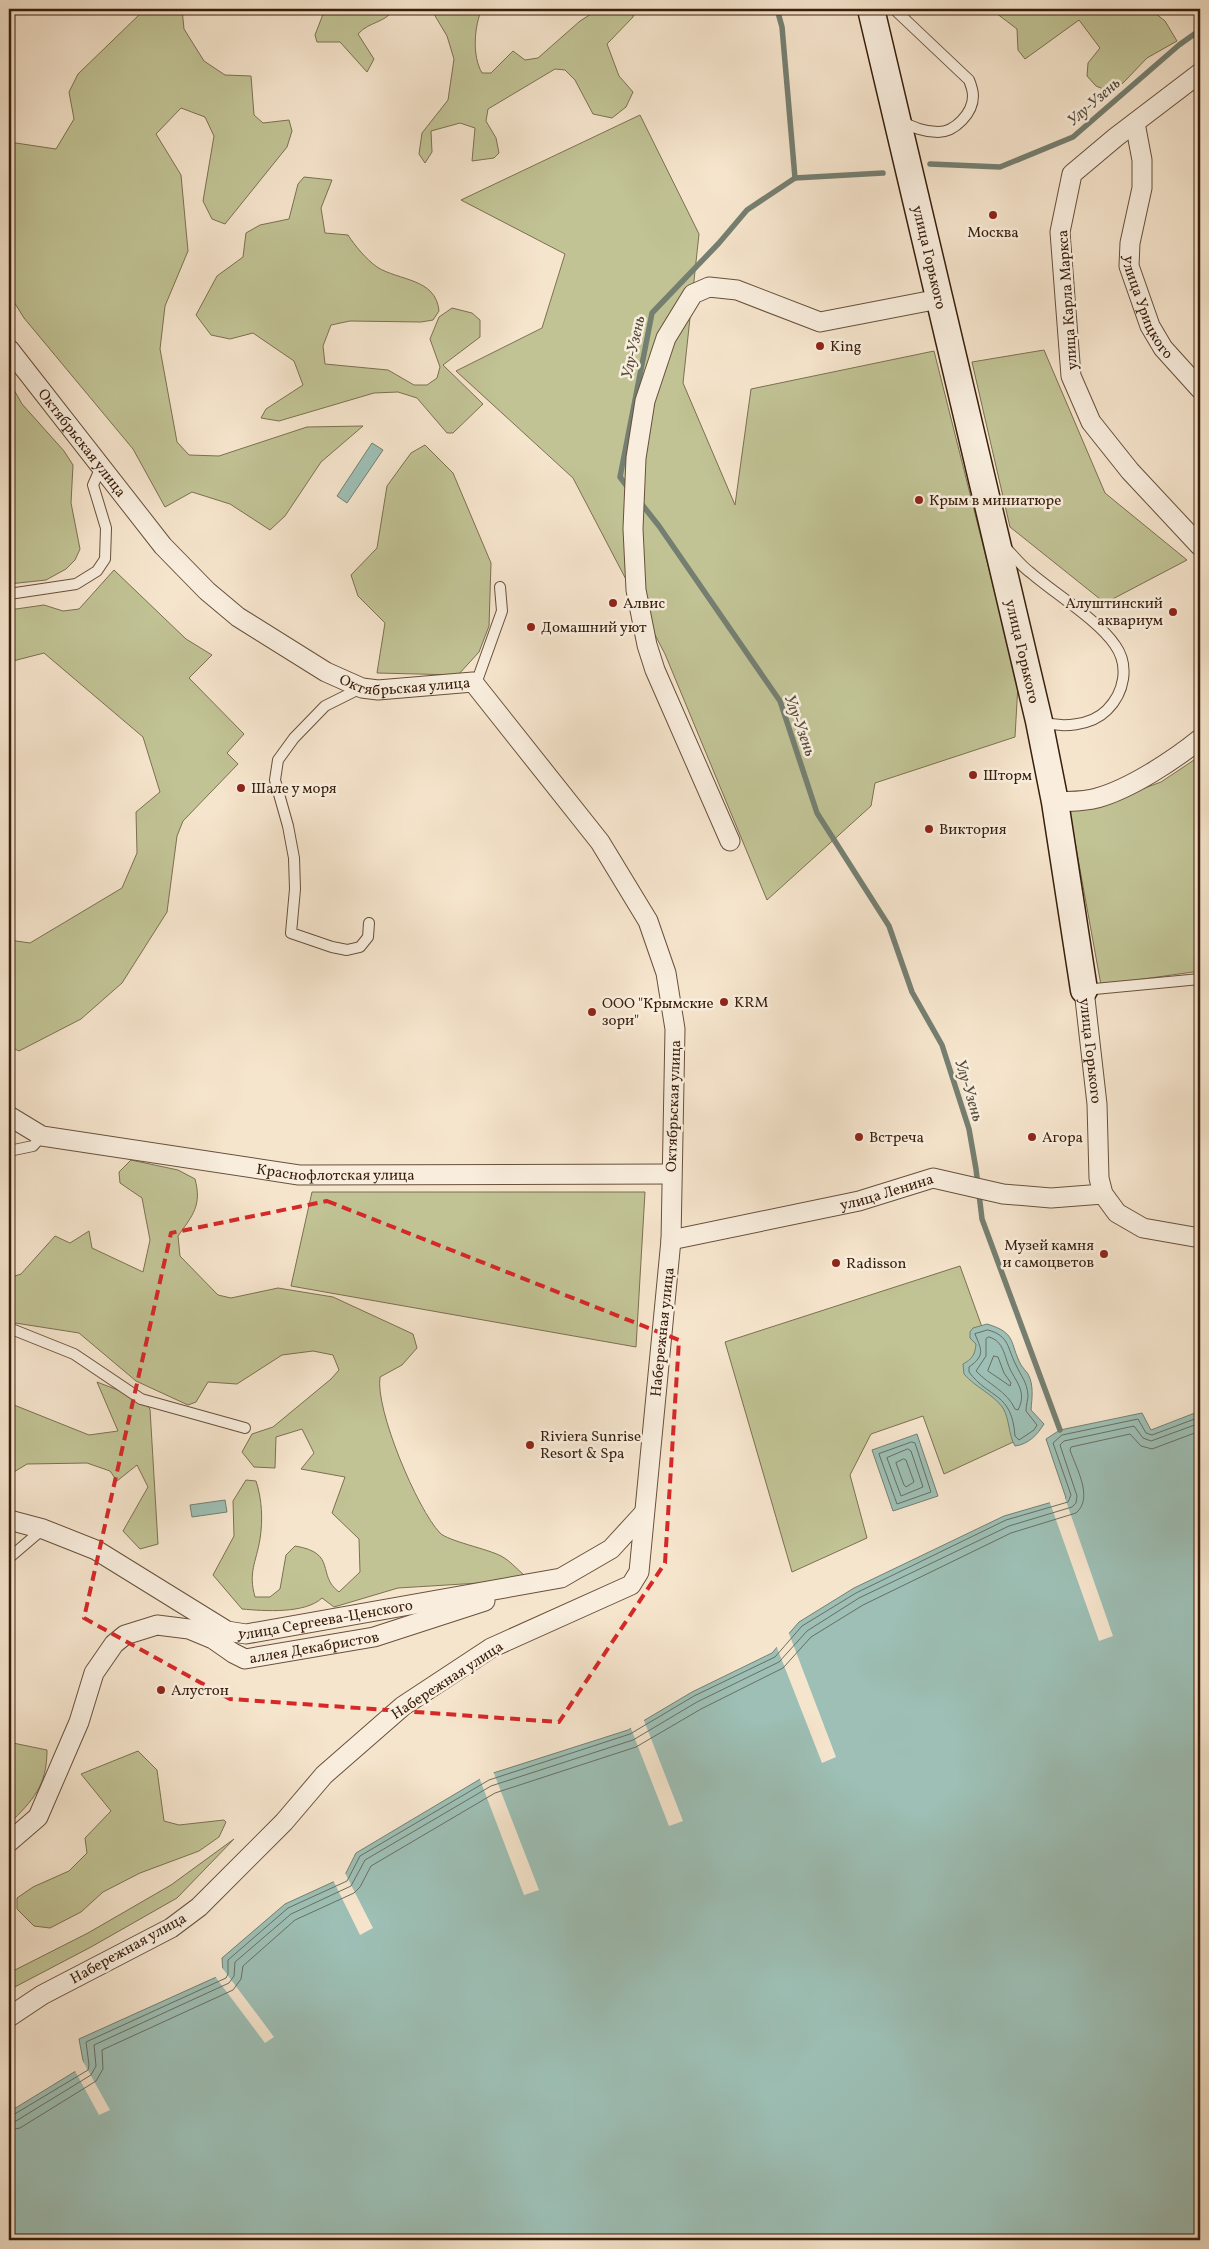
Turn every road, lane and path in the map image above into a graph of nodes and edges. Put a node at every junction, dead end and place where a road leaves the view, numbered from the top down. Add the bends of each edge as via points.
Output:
1 (871, 9) edge
2 (894, 9) edge
3 (1200, 73) edge
4 (897, 119) junction
5 (1135, 123) junction
6 (939, 299) junction
7 (9, 349) edge
8 (1200, 389) edge
9 (101, 467) junction
10 (995, 536) junction
11 (1200, 546) edge
12 (500, 587) dead end
13 (9, 594) edge
14 (473, 682) junction
15 (362, 688) junction
16 (1039, 721) junction
17 (1200, 738) edge
18 (1055, 802) junction
19 (730, 841) dead end
20 (369, 923) dead end
21 (1200, 979) edge
22 (1084, 990) junction
23 (9, 1116) edge
24 (42, 1136) junction
25 (9, 1150) edge
26 (671, 1174) junction
27 (1104, 1194) junction
28 (1200, 1238) edge
29 (671, 1240) junction
30 (9, 1328) edge
31 (245, 1428) dead end
32 (644, 1513) junction
33 (9, 1520) edge
34 (43, 1529) junction
35 (9, 1558) edge
36 (536, 1582) junction
37 (9, 1842) edge
38 (9, 2017) edge

1 - 4 main road, улица Горького
2 - 4 lane via 969,80 973,94 970,109 960,122 940,132 920,130
3 - 5 street, улица Карла Маркса
4 - 6 main road, улица Горького
5 - 8 street, улица Урицкого via 1142,160 1142,188 1130,242 1129,266 1150,326 1163,348
5 - 11 street, улица Карла Маркса via 1072,174 1060,232 1072,376 1091,422 1130,471
6 - 10 main road, улица Горького
6 - 19 street via 820,322 737,290 709,287 693,294 666,338 645,401 636,458 633,529 636,590 655,670
7 - 9 street, Октябрьская улица
9 - 13 lane via 93,484 106,528 105,559 97,572 76,584
9 - 15 street, Октябрьская улица via 163,546 238,618 326,672
10 - 16 main road, улица Горького
10 - 16 lane via 1028,572 1091,620 1116,645 1125,670 1120,693 1103,714 1069,726
12 - 14 lane via 502,611 478,678
14 - 15 street, Октябрьская улица via 378,690
14 - 26 street, Октябрьская улица via 600,842 648,921 666,973 675,1030
15 - 20 lane via 325,706 300,732 278,760 274,780 294,858 291,933 347,950 360,947 368,937
16 - 18 main road, улица Горького
17 - 18 street via 1179,756 1117,791 1096,798
18 - 22 main road, улица Горького
21 - 22 lane
22 - 27 street, улица Горького via 1097,1104 1099,1178
23 - 24 street, Краснофлотская улица
24 - 25 lane via 33,1146
24 - 26 street, Краснофлотская улица via 299,1175
26 - 29 street, Октябрьская улица
27 - 28 street, улица Горького via 1117,1213 1143,1228
27 - 29 street, улица Ленина via 1051,1198 1003,1194 933,1178 858,1202
29 - 32 street, Набережная улица
30 - 31 lane via 74,1354 142,1399
32 - 36 street, улица Сергеева-Ценского via 611,1549 561,1578
32 - 38 street, Набережная улица via 639,1572 631,1585 491,1648 403,1706 324,1775 284,1822 199,1907 171,1928 42,1995
33 - 34 street, улица Сергеева-Ценского
34 - 35 lane
34 - 36 street, улица Сергеева-Ценского via 96,1550 227,1631 246,1634
36 - 37 street, аллея Декабристов via 374,1637 245,1658 189,1629 157,1625 125,1635 114,1644 94,1673 79,1722 38,1816

